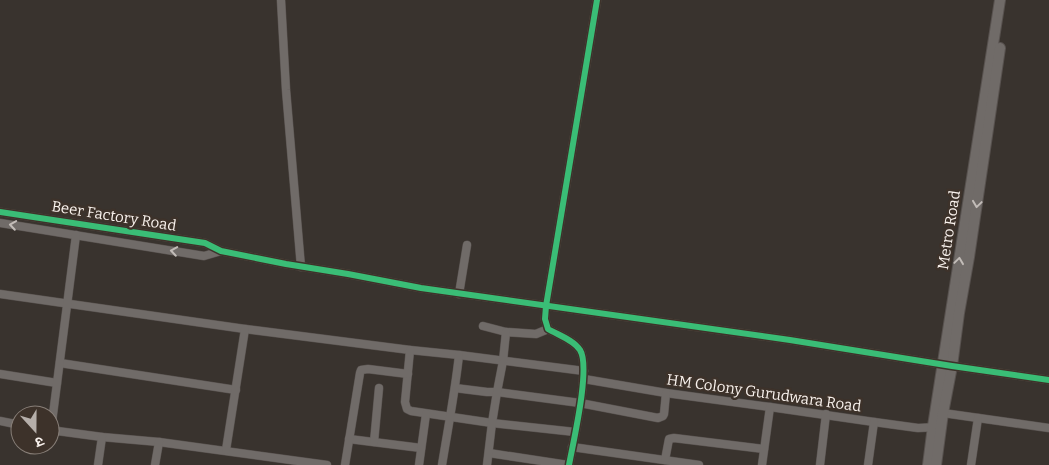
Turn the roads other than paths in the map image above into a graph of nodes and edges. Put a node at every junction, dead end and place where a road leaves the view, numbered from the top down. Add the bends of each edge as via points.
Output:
1 (281, 0) edge
2 (597, 0) edge
3 (1000, 0) edge
4 (1007, 0) edge
5 (0, 212) edge
6 (0, 223) edge
7 (76, 235) junction
8 (467, 246) dead end
9 (222, 251) junction
10 (300, 267) junction
11 (0, 294) edge
12 (460, 294) junction
13 (67, 304) junction
14 (546, 306) junction
15 (483, 326) dead end
16 (245, 329) junction
17 (548, 329) junction
18 (506, 332) junction
19 (410, 350) junction
20 (459, 354) junction
21 (503, 361) junction
22 (60, 363) junction
23 (947, 366) junction
24 (0, 374) edge
25 (408, 374) junction
26 (584, 375) junction
27 (1049, 380) edge
28 (57, 384) junction
29 (380, 388) dead end
30 (455, 388) junction
31 (236, 390) junction
32 (496, 392) junction
33 (666, 393) junction
34 (580, 402) junction
35 (54, 405) edge
36 (770, 406) junction
37 (943, 413) junction
38 (426, 414) junction
39 (826, 414) junction
40 (450, 417) junction
41 (978, 418) junction
42 (874, 422) junction
43 (492, 423) junction
44 (937, 427) junction
45 (1049, 428) edge
46 (60, 431) edge
47 (575, 432) junction
48 (102, 437) junction
49 (349, 439) junction
50 (159, 442) junction
51 (374, 442) junction
52 (572, 447) junction
53 (422, 448) junction
54 (764, 449) junction
55 (226, 450) junction
56 (488, 453) junction
57 (665, 460) junction
58 (311, 464) edge
59 (98, 465) edge
60 (155, 465) edge
61 (327, 465) edge
62 (345, 465) edge
63 (419, 465) edge
64 (442, 465) edge
65 (487, 465) edge
66 (569, 465) edge
67 (699, 465) edge
68 (762, 465) edge
69 (820, 465) edge
70 (868, 465) edge
71 (928, 465) edge
72 (936, 465) edge
73 (971, 465) edge

1 - 10 street
2 - 14 street
23 -> 3 street, Metro Road
4 -> 23 street, Metro Road via 970,257
5 - 9 street, Beer Factory Road via 205,243
7 -> 6 street, Beer Factory Road
9 -> 7 street, Beer Factory Road via 204,256
7 - 13 street
8 - 12 street
9 - 10 street
10 - 12 street
11 - 13 street, HM Colony Gurudwara Road
12 - 14 street
13 - 16 street, HM Colony Gurudwara Road
13 - 22 street
14 - 17 street
14 - 23 street
15 - 18 street
16 - 19 street, HM Colony Gurudwara Road
16 - 31 street
17 - 18 street via 536,334
17 - 26 street via 582,352
18 - 21 street
19 - 20 street, HM Colony Gurudwara Road
19 - 25 street
20 - 21 street, HM Colony Gurudwara Road
20 - 30 street
21 - 26 street, HM Colony Gurudwara Road
21 - 32 street
22 - 28 street
22 - 31 street
23 - 27 street
23 - 37 street, Metro Road
23 - 44 street, Metro Road
24 - 28 street
25 - 38 street via 405,406 411,411
25 - 49 street via 361,370
26 - 33 street, HM Colony Gurudwara Road
26 - 34 street
28 - 35 street
29 - 51 street
30 - 32 street
30 - 40 street
31 - 55 street
32 - 34 street
32 - 43 street
33 - 34 street via 661,417
33 - 36 street, HM Colony Gurudwara Road
34 - 47 street
36 - 39 street, HM Colony Gurudwara Road
36 - 54 street
37 - 41 street
37 - 44 street, Metro Road
38 - 40 street
38 - 53 street
39 - 42 street, HM Colony Gurudwara Road
39 - 69 street
40 - 43 street
40 - 64 street
41 - 45 street
41 - 73 street
42 - 44 street, HM Colony Gurudwara Road via 918,428
42 - 70 street
43 - 47 street
43 - 56 street
44 - 71 street, Metro Road
44 - 72 street, Metro Road
46 - 48 street
47 - 52 street
48 - 50 street
48 - 59 street
49 - 51 street
49 - 62 street
50 - 55 street
50 - 60 street
51 - 53 street
52 - 57 street
52 - 66 street
53 - 63 street
54 - 57 street via 674,438 669,440
54 - 68 street
55 - 58 street
56 - 65 street
56 - 66 street
57 - 67 street
58 - 61 street

